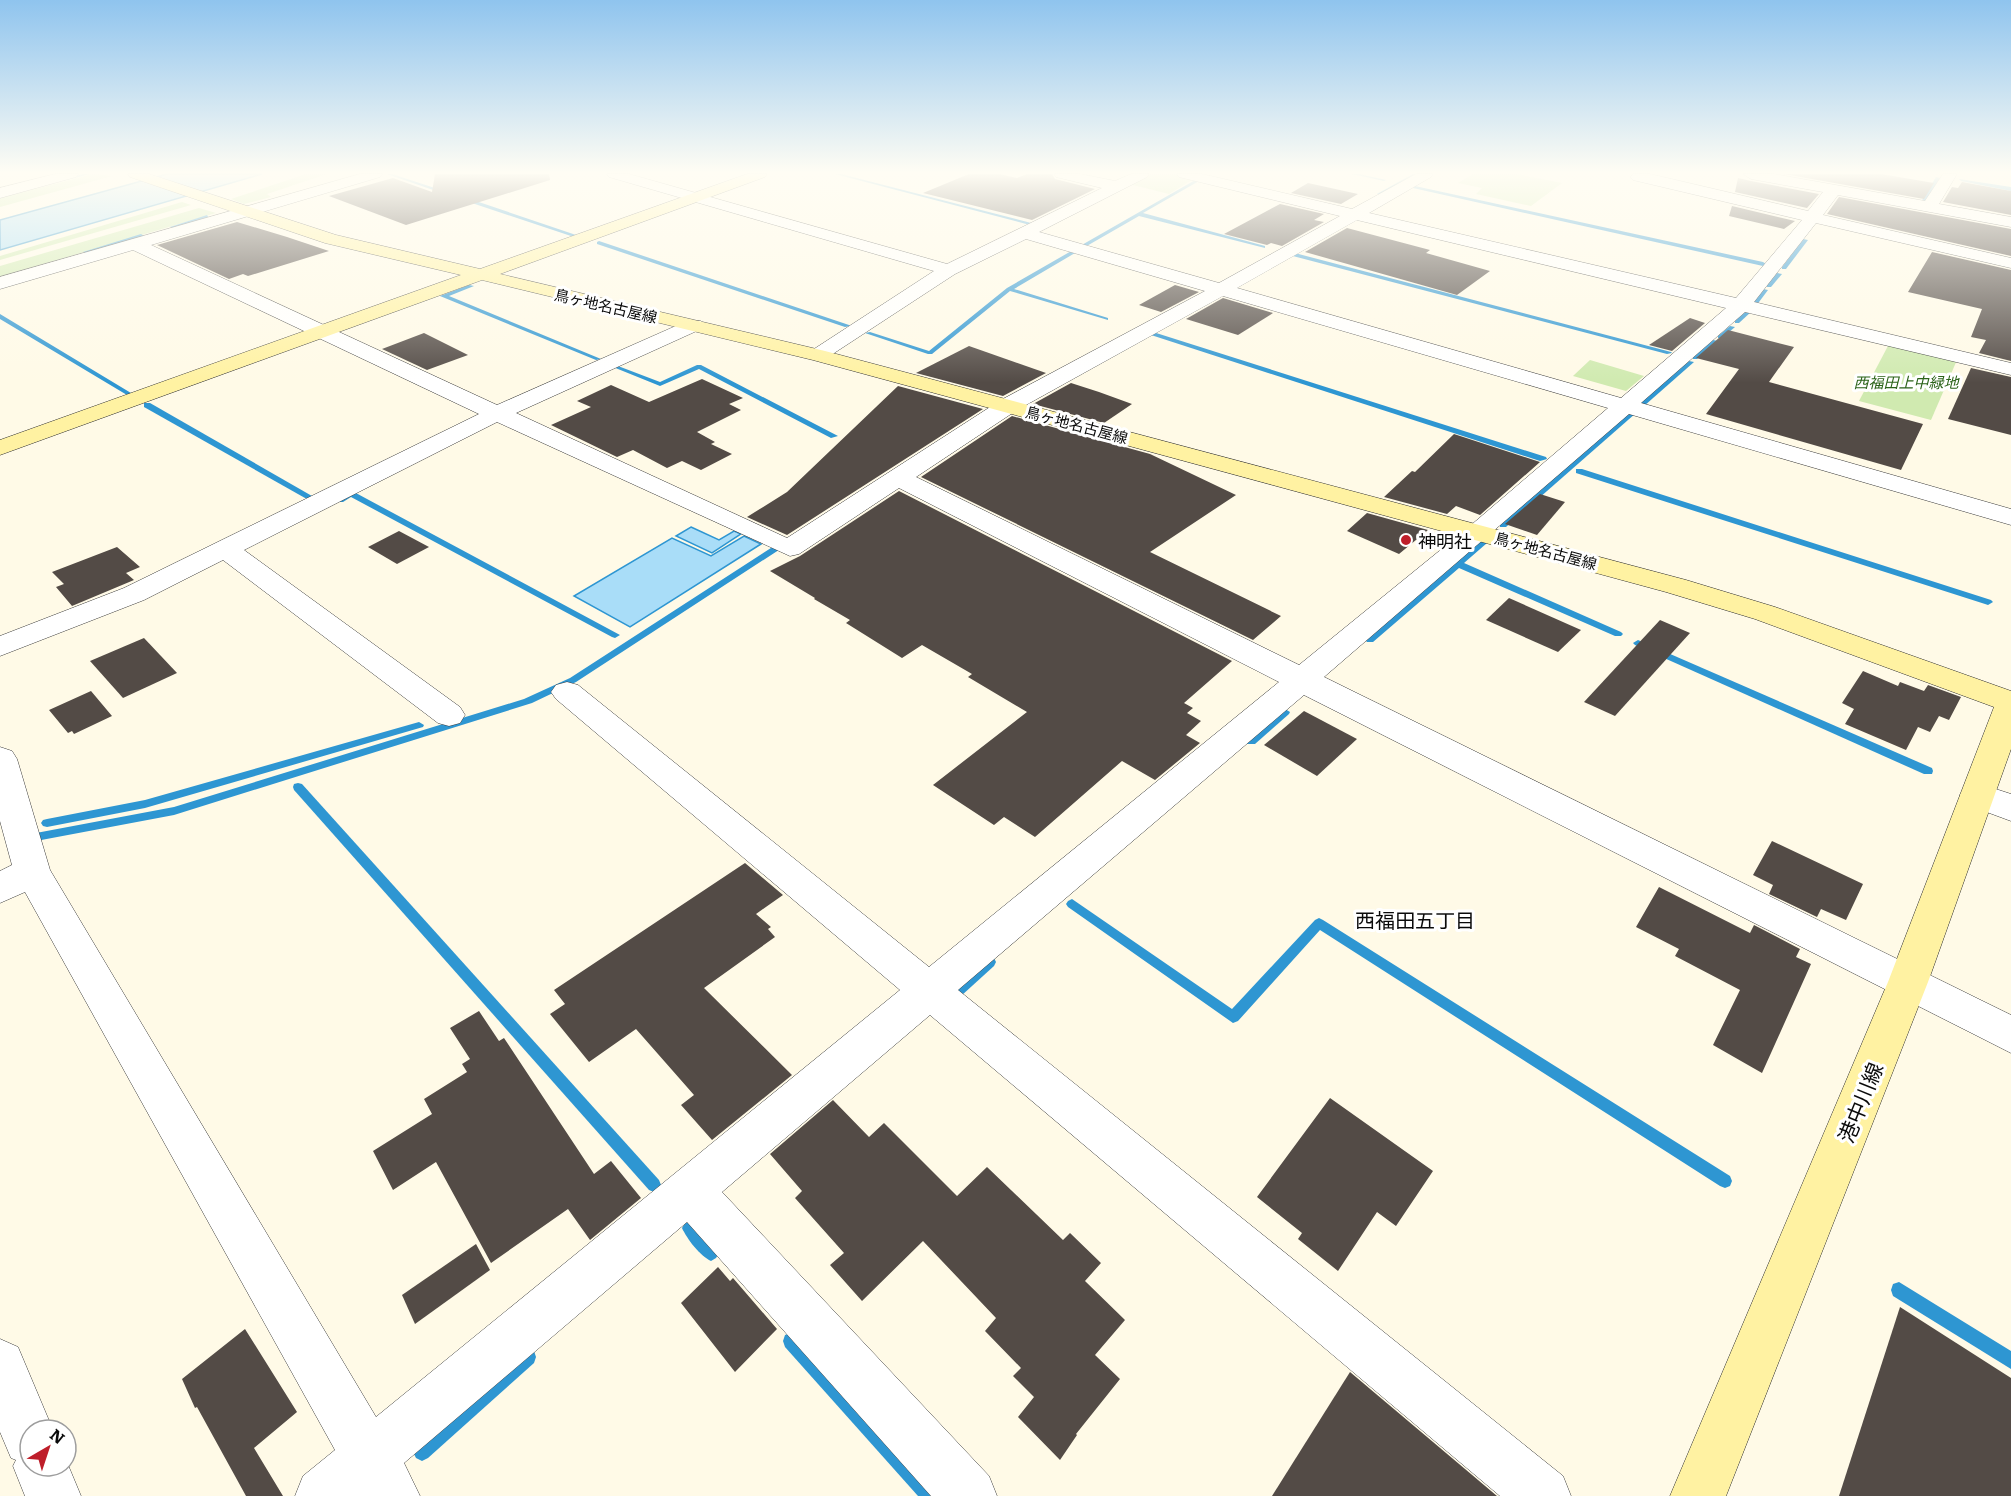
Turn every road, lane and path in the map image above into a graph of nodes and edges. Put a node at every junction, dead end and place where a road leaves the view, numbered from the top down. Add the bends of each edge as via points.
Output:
1 (130, 244) edge
2 (135, 244) edge
3 (352, 244) edge
4 (565, 244) edge
5 (858, 244) edge
6 (1003, 244) edge
7 (1062, 244) edge
8 (1290, 244) edge
9 (1482, 244) edge
10 (1791, 244) edge
11 (1928, 244) edge
12 (2011, 263) edge
13 (949, 270) junction
14 (479, 275) junction
15 (0, 283) edge
16 (1212, 287) junction
17 (1741, 305) junction
18 (694, 325) junction
19 (321, 333) junction
20 (818, 355) junction
21 (2011, 369) edge
22 (1002, 403) junction
23 (1622, 406) junction
24 (498, 413) junction
25 (0, 448) edge
26 (899, 478) junction
27 (2011, 517) edge
28 (1479, 532) junction
29 (225, 549) junction
30 (0, 646) edge
31 (1303, 679) junction
32 (567, 692) dead end
33 (2011, 703) edge
34 (448, 716) dead end
35 (0, 759) edge
36 (1994, 801) edge
37 (16, 880) edge
38 (1908, 982) junction
39 (929, 993) junction
40 (2011, 1035) edge
41 (690, 1191) junction
42 (0, 1365) edge
43 (21, 1418) edge
44 (380, 1476) edge
45 (46, 1478) edge
46 (53, 1496) edge
47 (323, 1496) edge
48 (969, 1496) edge
49 (1543, 1496) edge
50 (1698, 1496) edge

1 - 15 street
2 - 19 street
3 - 14 main road, 鳥ヶ地名古屋線
4 - 14 main road
5 - 13 street
6 - 13 street
7 - 16 street
8 - 16 street
9 - 17 street
10 - 17 street
11 - 12 street
13 - 20 street
14 - 18 main road, 鳥ヶ地名古屋線
14 - 19 main road
16 - 22 street
16 - 23 street
17 - 21 street
17 - 23 street
18 - 20 main road, 鳥ヶ地名古屋線
18 - 24 street
19 - 24 street
19 - 25 main road
20 - 22 main road, 鳥ヶ地名古屋線
22 - 26 street
22 - 28 main road, 鳥ヶ地名古屋線
23 - 27 street
23 - 28 street
24 - 26 street via 783,545
24 - 29 street
26 - 31 street
28 - 31 street
28 - 33 main road, 鳥ヶ地名古屋線 via 1765,613
29 - 30 street via 134,594
29 - 34 street
31 - 38 street
31 - 39 street
32 - 39 street
33 - 36 main road, 港中川線
35 - 37 street
36 - 38 main road, 港中川線
37 - 44 street
38 - 40 street
38 - 50 main road, 港中川線
39 - 41 street
39 - 49 street
41 - 44 street
41 - 48 street
42 - 43 street
44 - 47 street
45 - 46 street

